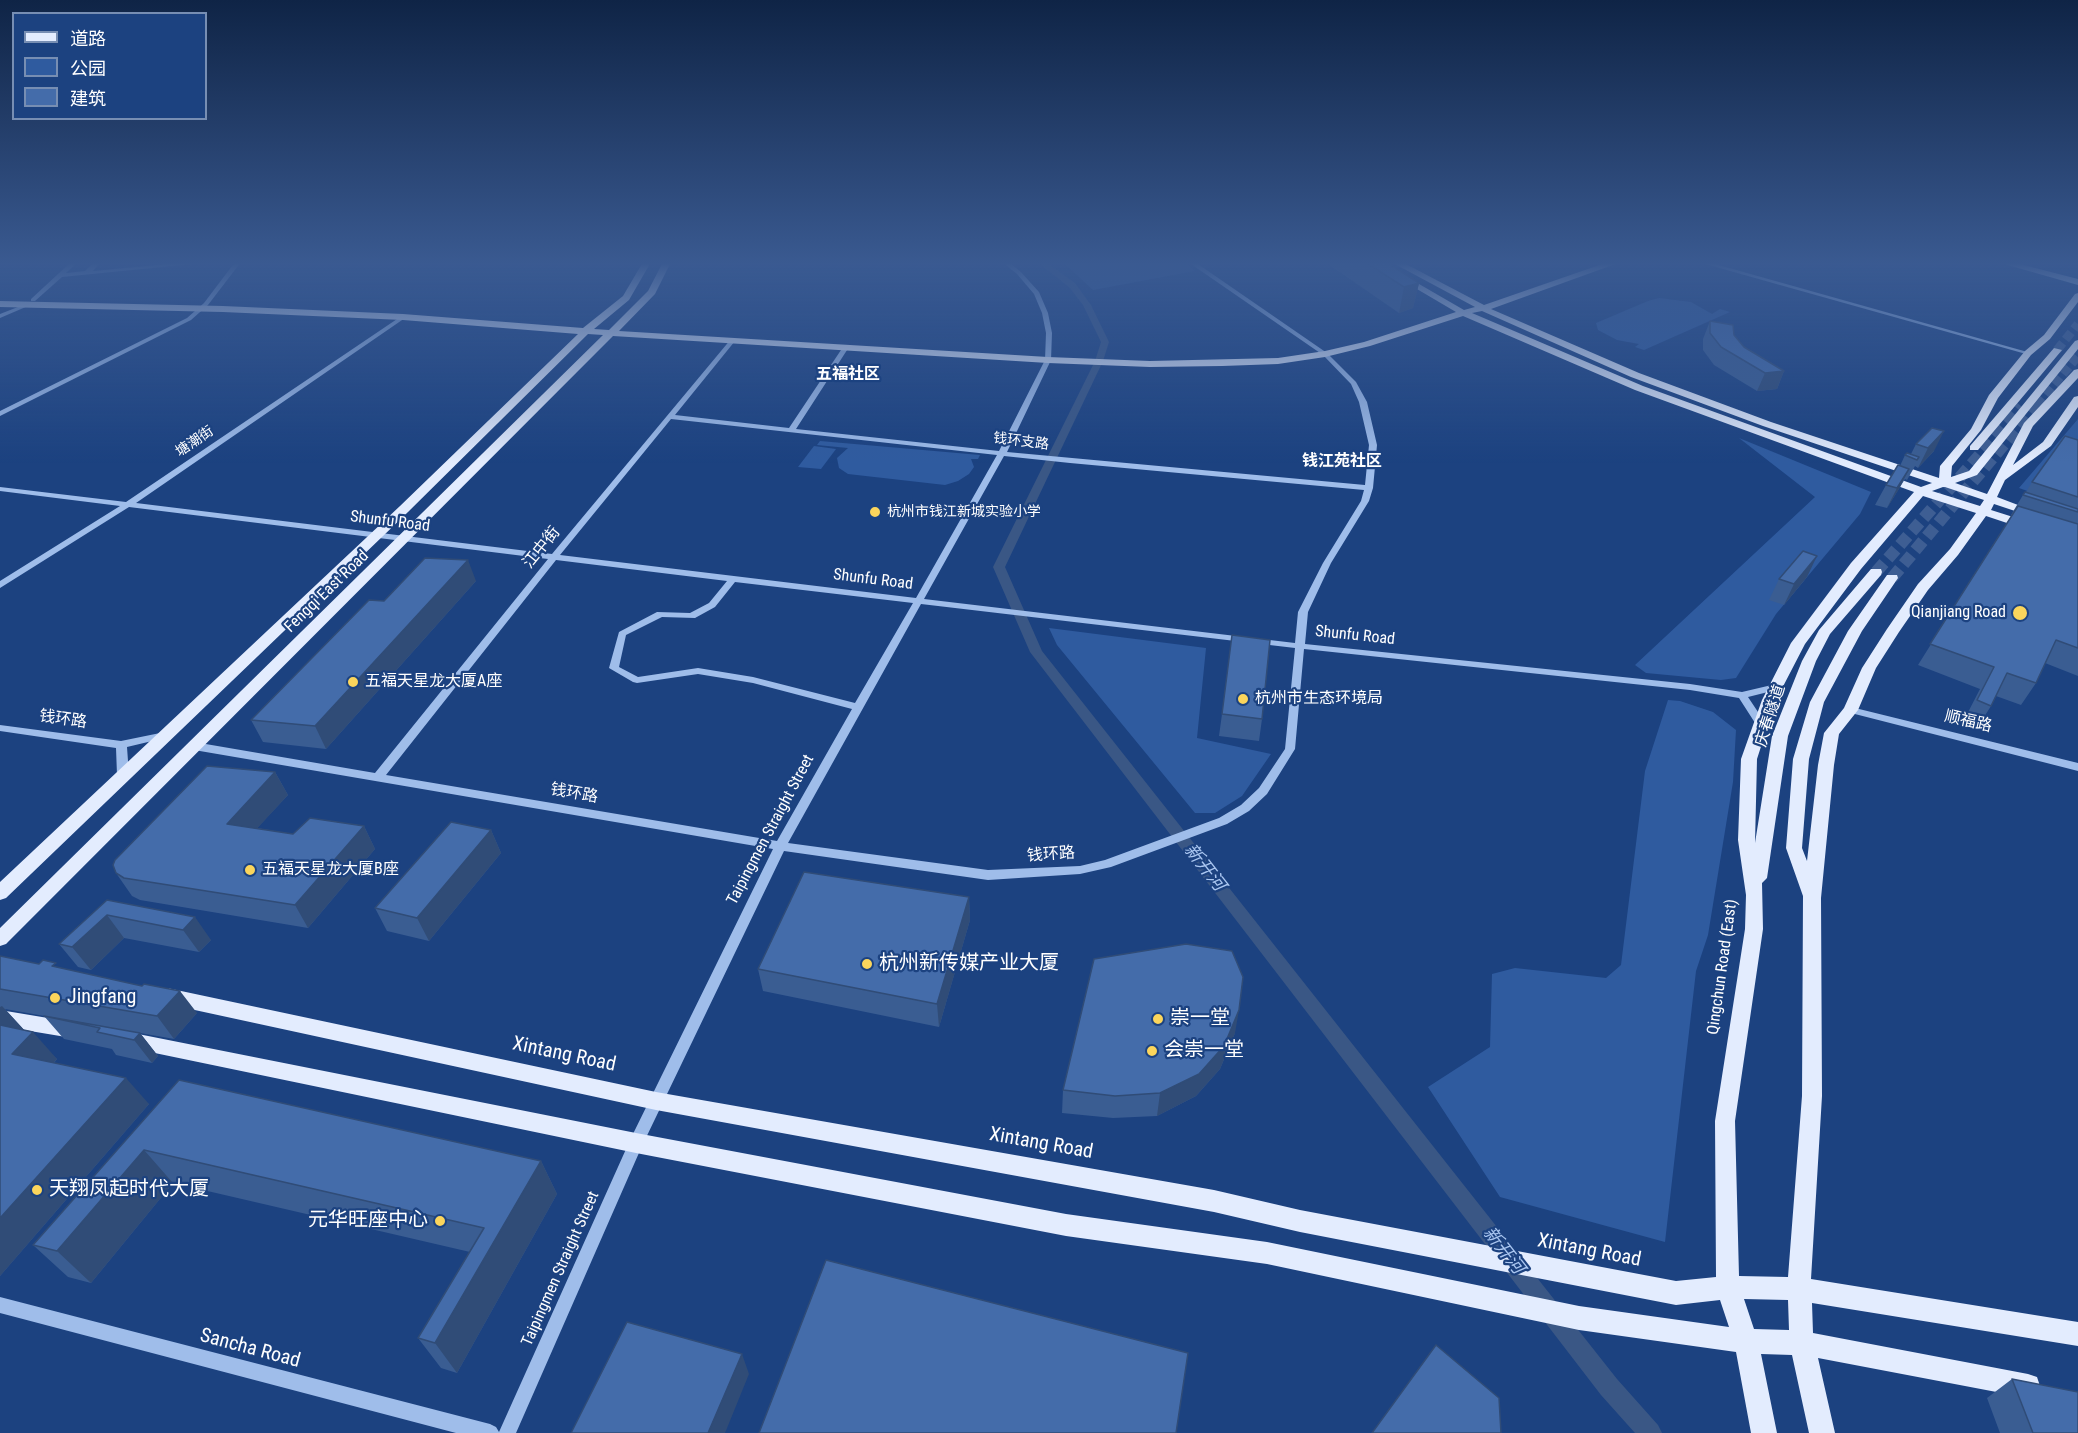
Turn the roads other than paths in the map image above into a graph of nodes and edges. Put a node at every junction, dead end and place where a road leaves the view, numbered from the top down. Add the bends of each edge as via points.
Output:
1 (169, 329) edge
2 (386, 329) edge
3 (558, 329) edge
4 (589, 329) edge
5 (614, 329) edge
6 (1048, 329) edge
7 (1288, 329) edge
8 (1416, 329) edge
9 (1500, 329) edge
10 (1527, 329) edge
11 (1944, 329) edge
12 (2053, 329) edge
13 (586, 331) junction
14 (610, 333) junction
15 (733, 340) junction
16 (2078, 343) edge
17 (846, 347) junction
18 (2057, 350) tunnel mouth
19 (2028, 352) junction
20 (1325, 354) junction
21 (1048, 360) junction
22 (2078, 372) edge
23 (2078, 399) edge
24 (0, 414) edge
25 (670, 417) junction
26 (792, 429) junction
27 (1002, 453) junction
28 (2000, 480) junction
29 (1944, 484) junction
30 (1369, 488) junction
31 (0, 489) edge
32 (1921, 491) junction
33 (1987, 504) junction
34 (126, 506) junction
35 (2049, 519) edge
36 (2039, 530) edge
37 (377, 535) junction
38 (405, 539) junction
39 (554, 557) junction
40 (1876, 572) tunnel mouth
41 (1892, 578) tunnel mouth
42 (733, 579) junction
43 (0, 585) edge
44 (918, 600) junction
45 (1300, 646) junction
46 (1776, 687) junction
47 (1742, 695) junction
48 (858, 707) junction
49 (1851, 710) junction
50 (1761, 724) junction
51 (0, 728) edge
52 (165, 735) junction
53 (121, 745) junction
54 (194, 746) junction
55 (2078, 767) edge
56 (123, 775) junction
57 (378, 777) junction
58 (780, 846) junction
59 (0, 893) edge
60 (1755, 895) junction
61 (1812, 898) junction
62 (0, 939) edge
63 (145, 991) edge
64 (0, 1018) edge
65 (87, 1033) edge
66 (109, 1036) edge
67 (656, 1101) junction
68 (636, 1143) junction
69 (1728, 1287) junction
70 (1798, 1289) junction
71 (0, 1305) edge
72 (2078, 1334) edge
73 (1746, 1341) junction
74 (1802, 1343) junction
75 (2055, 1391) edge
76 (490, 1433) edge
77 (507, 1433) edge
78 (1764, 1433) edge
79 (1822, 1433) edge

1 - 24 street
2 - 34 street, 塘潮街
3 - 13 main road
4 - 13 main road, Fengqi East Road
5 - 14 main road, Fengqi East Road
6 - 21 street, Taipingmen Straight Street
7 - 20 street, 钱环路
8 - 20 main road
9 - 32 main road via 1639,388
10 - 29 main road via 1695,398
11 - 19 street
12 - 19 main road
13 - 14 main road
13 - 37 main road, Fengqi East Road
14 - 15 main road
14 - 38 main road, Fengqi East Road
15 - 17 main road
15 - 25 street, 江中街
16 - 29 main road via 1973,473
17 - 21 main road
17 - 26 street
18 - 29 main road
19 - 29 main road via 1993,398 1976,430 1946,466
20 - 21 main road via 1222,363
20 - 30 street, 钱环路 via 1354,384 1369,422 1373,445
21 - 27 street, Taipingmen Straight Street
22 - 28 main road via 2028,426
23 - 28 main road via 2047,444
25 - 26 street, 钱环支路
25 - 39 street, 江中街
26 - 27 street, 钱环支路
27 - 30 street, 钱环支路
27 - 44 street, Taipingmen Straight Street
28 - 33 main road
29 - 32 main road
29 - 33 main road
30 - 45 street, 钱环路 via 1312,590 1303,612
31 - 34 street, Shunfu Road
32 - 33 main road
32 - 46 main road, Qingchun Road (East) via 1856,566 1804,635
33 - 35 main road
33 - 36 main road
33 - 49 main road via 1892,632 1869,668
34 - 37 street, Shunfu Road
34 - 43 street, 塘潮街
37 - 38 street, Shunfu Road
37 - 52 main road, Fengqi East Road
38 - 39 street, Shunfu Road
38 - 54 main road, Fengqi East Road
39 - 42 street, Shunfu Road
39 - 57 street, 江中街
40 - 60 main road, 庆春隧道 via 1824,633 1780,736
41 - 61 main road via 1855,631 1817,702 1801,759 1794,848
42 - 44 street, Shunfu Road
42 - 48 street via 712,605 692,616 660,614 622,634 614,668 637,680 698,671 753,680
44 - 45 street, Shunfu Road
44 - 48 street, Taipingmen Straight Street
45 - 47 street, Shunfu Road
45 - 58 street, 钱环路 via 1290,749 1263,791 1245,808 1200,830 1080,870 988,875
46 - 47 street
46 - 50 main road, Qingchun Road (East)
47 - 50 street
48 - 58 street, Taipingmen Straight Street
49 - 55 street, 顺福路
49 - 61 main road via 1832,733
50 - 60 main road, Qingchun Road (East) via 1749,759 1746,840
51 - 53 street, 钱环路
52 - 53 street, 钱环路
52 - 56 main road, Fengqi East Road
53 - 56 street
54 - 57 street, 钱环路
54 - 62 main road, Fengqi East Road
56 - 59 main road, Fengqi East Road
57 - 58 street, 钱环路
58 - 67 street, Taipingmen Straight Street
60 - 69 main road, Qingchun Road (East) via 1754,929 1725,1121
61 - 70 main road via 1812,1096
63 - 67 main road, Xintang Road
64 - 65 main road
66 - 68 main road
67 - 68 street, Taipingmen Straight Street
67 - 69 main road, Xintang Road via 1214,1201 1676,1293
68 - 73 main road via 1066,1225 1267,1253 1579,1318
68 - 77 street, Taipingmen Straight Street
69 - 70 main road, Xintang Road
69 - 73 main road, Qingchun Road (East)
70 - 72 main road, Xintang Road
70 - 74 main road
71 - 76 street, Sancha Road
73 - 74 main road
73 - 78 main road, Qingchun Road (East)
74 - 75 main road
74 - 79 main road

